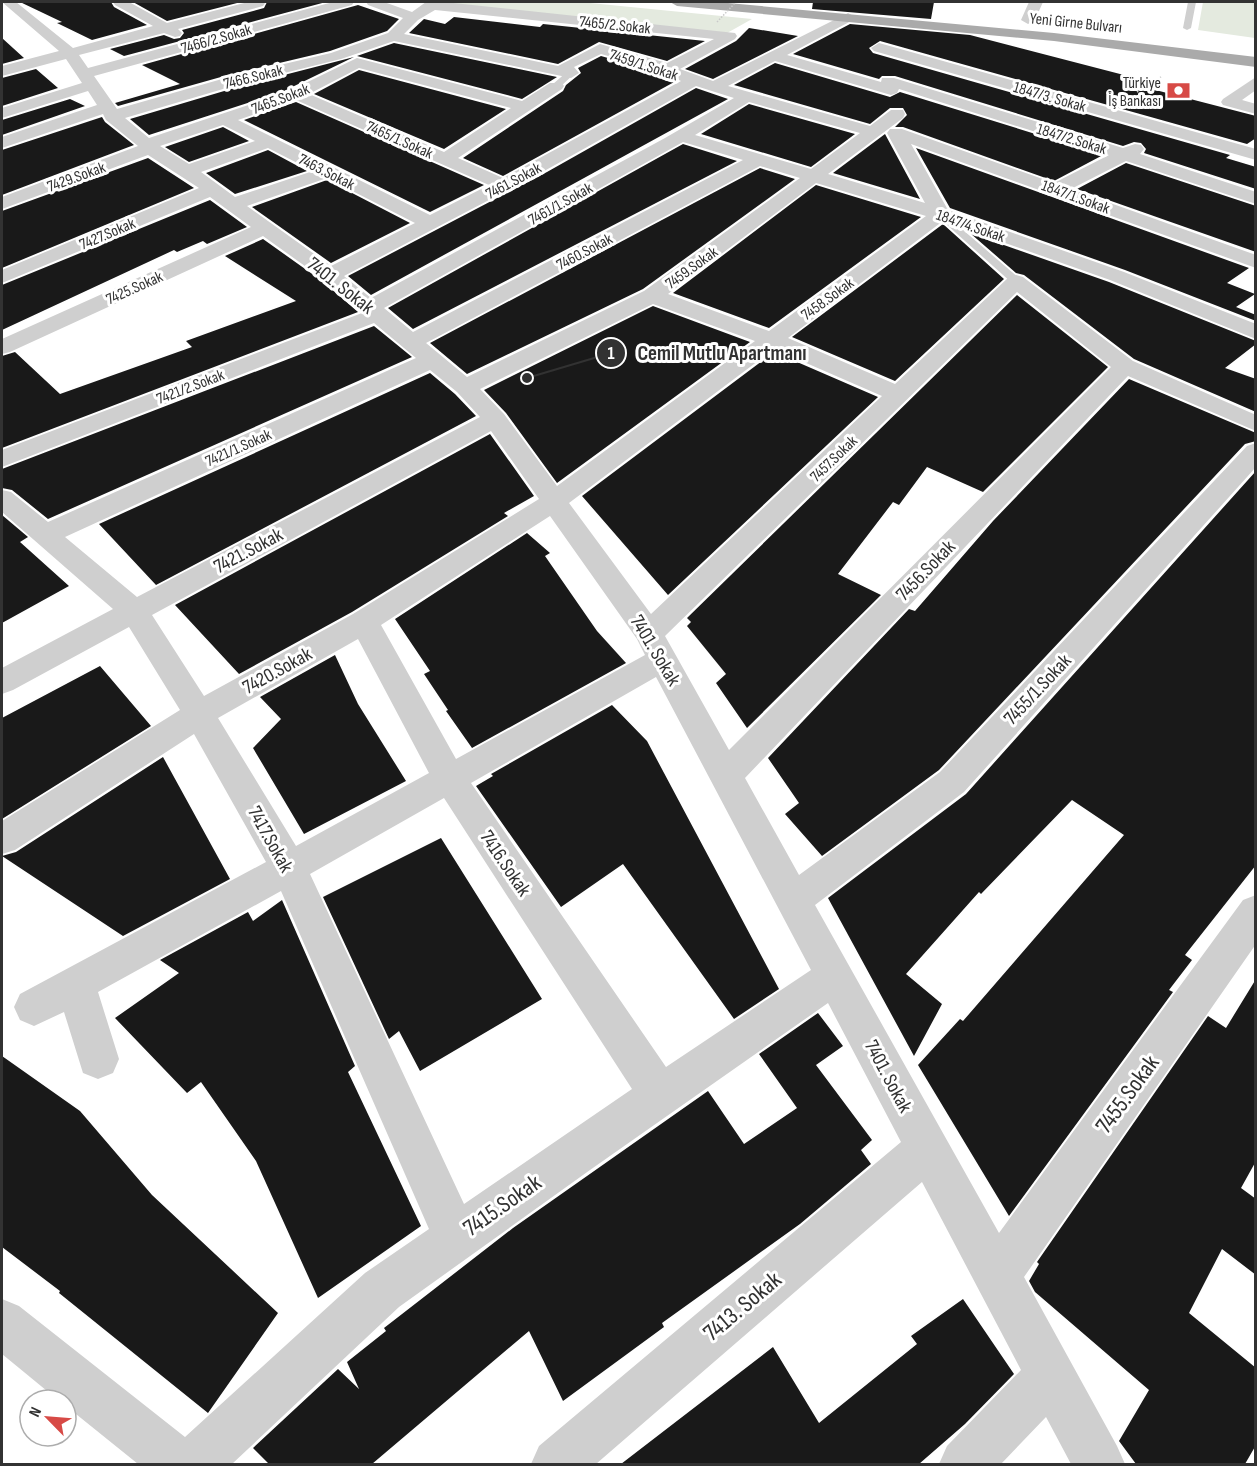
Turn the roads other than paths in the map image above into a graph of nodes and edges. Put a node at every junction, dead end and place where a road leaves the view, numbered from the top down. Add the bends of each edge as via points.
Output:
1 (122, 2) edge
2 (216, 2) edge
3 (347, 2) edge
4 (373, 2) edge
5 (678, 2) edge
6 (824, 2) edge
7 (1036, 2) edge
8 (1192, 2) edge
9 (258, 3) edge
10 (434, 3) edge
11 (18, 11) edge
12 (413, 17) junction
13 (848, 17) junction
14 (148, 18) junction
15 (1028, 20) junction
16 (892, 21) junction
17 (717, 22) road end
18 (165, 28) junction
19 (690, 32) junction
20 (1141, 33) dead end
21 (1191, 33) joint
22 (401, 37) junction
23 (1173, 37) dead end
24 (197, 44) junction
25 (879, 48) junction
26 (216, 53) dead end
27 (773, 56) junction
28 (1256, 62) edge
29 (237, 63) dead end
30 (357, 63) junction
31 (668, 69) junction
32 (2, 71) edge
33 (571, 73) junction
34 (257, 74) junction
35 (695, 80) junction
36 (1256, 82) edge
37 (556, 86) joint
38 (890, 86) junction
39 (93, 87) junction
40 (714, 87) junction
41 (296, 94) junction
42 (748, 96) junction
43 (524, 107) junction
44 (1256, 109) edge
45 (2, 113) edge
46 (224, 119) junction
47 (1203, 122) dead end
48 (896, 124) junction
49 (1167, 130) junction
50 (874, 132) junction
51 (680, 136) junction
52 (1185, 136) junction
53 (2, 142) edge
54 (269, 142) junction
55 (148, 147) junction
56 (1126, 155) junction
57 (1256, 155) edge
58 (445, 159) junction
59 (758, 160) junction
60 (187, 171) junction
61 (328, 172) junction
62 (817, 175) junction
63 (504, 185) junction
64 (1057, 189) junction
65 (224, 197) junction
66 (1256, 198) edge
67 (2, 203) edge
68 (466, 204) junction
69 (941, 214) junction
70 (430, 223) junction
71 (522, 224) junction
72 (266, 227) junction
73 (1256, 261) edge
74 (330, 275) junction
75 (2, 277) edge
76 (1016, 281) junction
77 (652, 296) junction
78 (374, 311) junction
79 (1256, 332) edge
80 (771, 339) junction
81 (2, 347) edge
82 (422, 351) junction
83 (1125, 366) junction
84 (465, 387) junction
85 (899, 394) junction
86 (495, 419) junction
87 (1256, 424) edge
88 (1256, 451) edge
89 (2, 459) edge
90 (2, 498) edge
91 (553, 502) junction
92 (44, 535) junction
93 (134, 611) junction
94 (364, 622) junction
95 (656, 647) junction
96 (2, 682) edge
97 (199, 714) junction
98 (726, 775) junction
99 (450, 778) junction
100 (2, 839) edge
101 (289, 868) junction
102 (793, 900) junction
103 (1256, 912) edge
104 (835, 976) junction
105 (76, 984) junction
106 (34, 1006) dead end
107 (98, 1059) dead end
108 (660, 1095) junction
109 (928, 1148) junction
110 (456, 1238) junction
111 (997, 1275) junction
112 (2, 1323) edge
113 (1052, 1376) junction
114 (178, 1464) edge
115 (194, 1464) edge
116 (556, 1464) edge
117 (965, 1464) edge
118 (1099, 1464) edge

1 - 14 street
2 - 14 street
3 - 24 street, 7466/2.Sokak
4 - 12 street
5 - 13 main road, Yeni Girne Bulvarı
6 - 15 main road, Yeni Girne Bulvarı
7 - 15 street
8 - 21 lane
9 - 18 street
10 - 12 street
10 - 19 street, 7465/2.Sokak
11 - 39 street, 7401. Sokak
12 - 22 street
13 - 16 main road, Yeni Girne Bulvarı
13 - 27 street
14 - 18 street
15 - 20 main road, Yeni Girne Bulvarı
16 - 25 street via 869,40
16 - 28 main road, Yeni Girne Bulvarı
17 - 19 street via 697,24
18 - 24 street
18 - 39 street
19 - 31 street, 7465/2.Sokak via 730,36
21 - 23 main road
22 - 30 street, 7465.Sokak
22 - 33 street
22 - 34 street, 7466.Sokak
24 - 26 street
24 - 39 street, 7466/2.Sokak
25 - 38 street via 887,58
25 - 49 street, 1847/3. Sokak
27 - 38 street, 1847/2.Sokak
27 - 40 street
29 - 34 street
30 - 41 street, 7465.Sokak
30 - 43 street
31 - 33 street, 7459/1.Sokak via 600,50 566,66
31 - 35 street, 7459/1.Sokak
32 - 39 street
33 - 37 lane
34 - 39 street, 7466.Sokak
35 - 40 street, 7459/1.Sokak
35 - 63 street, 7461.Sokak
36 - 44 street via 1224,106
37 - 43 street
38 - 48 street
38 - 56 street, 1847/2.Sokak
39 - 45 street
39 - 53 street
39 - 55 street, 7401. Sokak
40 - 42 street, 7459/1.Sokak
41 - 46 street, 7465.Sokak
41 - 58 street, 7465/1.Sokak
42 - 50 street, 7459/1.Sokak
42 - 51 street, 7461/1.Sokak
43 - 58 street
46 - 54 street, 7463.Sokak
46 - 55 street, 7465.Sokak
47 - 52 street
48 - 50 street, 7459.Sokak
48 - 64 street, 1847/1.Sokak
48 - 69 street
49 - 52 street, 1847/3. Sokak
49 - 56 street
50 - 62 street, 7459.Sokak
51 - 59 street, 1847/4.Sokak
51 - 71 street, 7461/1.Sokak
52 - 57 street, 1847/3. Sokak
54 - 60 street
54 - 61 street, 7463.Sokak
55 - 60 street, 7401. Sokak
55 - 67 street, 7429.Sokak
56 - 64 street
56 - 66 street, 1847/2.Sokak
58 - 63 street, 7465/1.Sokak
59 - 62 street, 1847/4.Sokak
59 - 82 street, 7460.Sokak
60 - 65 street, 7401. Sokak
61 - 65 street, 7427.Sokak
61 - 70 street, 7463.Sokak
62 - 69 street, 1847/4.Sokak
62 - 77 street, 7459.Sokak
63 - 68 street, 7461.Sokak
64 - 73 street, 1847/1.Sokak
65 - 72 street, 7401. Sokak
65 - 75 street, 7427.Sokak
68 - 70 street, 7461.Sokak
68 - 71 street
69 - 76 lane
69 - 79 street, 1847/4.Sokak via 1116,276
69 - 80 street, 7458.Sokak
70 - 74 street, 7461.Sokak
71 - 78 street, 7461/1.Sokak
72 - 74 street, 7401. Sokak
72 - 81 street, 7425.Sokak
74 - 78 street, 7401. Sokak
76 - 83 street
76 - 85 street, 7457.Sokak
77 - 80 street
77 - 84 street, 7459.Sokak
78 - 82 street, 7401. Sokak
78 - 89 street, 7421/2.Sokak
80 - 85 street
80 - 91 street, 7458.Sokak
82 - 84 street, 7401. Sokak
82 - 92 street, 7421/1.Sokak
83 - 87 street
83 - 98 street, 7456.Sokak
84 - 86 street, 7401. Sokak
85 - 95 street, 7457.Sokak
86 - 91 street, 7401. Sokak
86 - 93 street, 7421.Sokak
88 - 102 street, 7455/1.Sokak via 952,782
90 - 92 street, 7417.Sokak
91 - 94 street, 7420.Sokak
91 - 95 street, 7401. Sokak
92 - 93 street, 7417.Sokak
93 - 96 street, 7421.Sokak
93 - 97 street, 7417.Sokak
94 - 97 street, 7420.Sokak
94 - 99 street, 7416.Sokak
95 - 98 street, 7401. Sokak
95 - 99 street, 7457.Sokak
97 - 100 street, 7420.Sokak
97 - 101 street, 7417.Sokak
98 - 102 street, 7401. Sokak
99 - 101 street, 7457.Sokak
99 - 108 street, 7416.Sokak
101 - 105 street, 7457.Sokak
101 - 110 street, 7417.Sokak
102 - 104 street, 7401. Sokak
103 - 111 street, 7455.Sokak
104 - 108 street, 7415.Sokak
104 - 109 street, 7401. Sokak
105 - 106 street, 7457.Sokak
105 - 107 street
108 - 110 street, 7415.Sokak
109 - 111 street, 7401. Sokak
109 - 116 street, 7413. Sokak
110 - 115 street, 7415.Sokak via 382,1290
111 - 113 street, 7401. Sokak
112 - 114 street
113 - 117 street
113 - 118 street, 7401. Sokak

